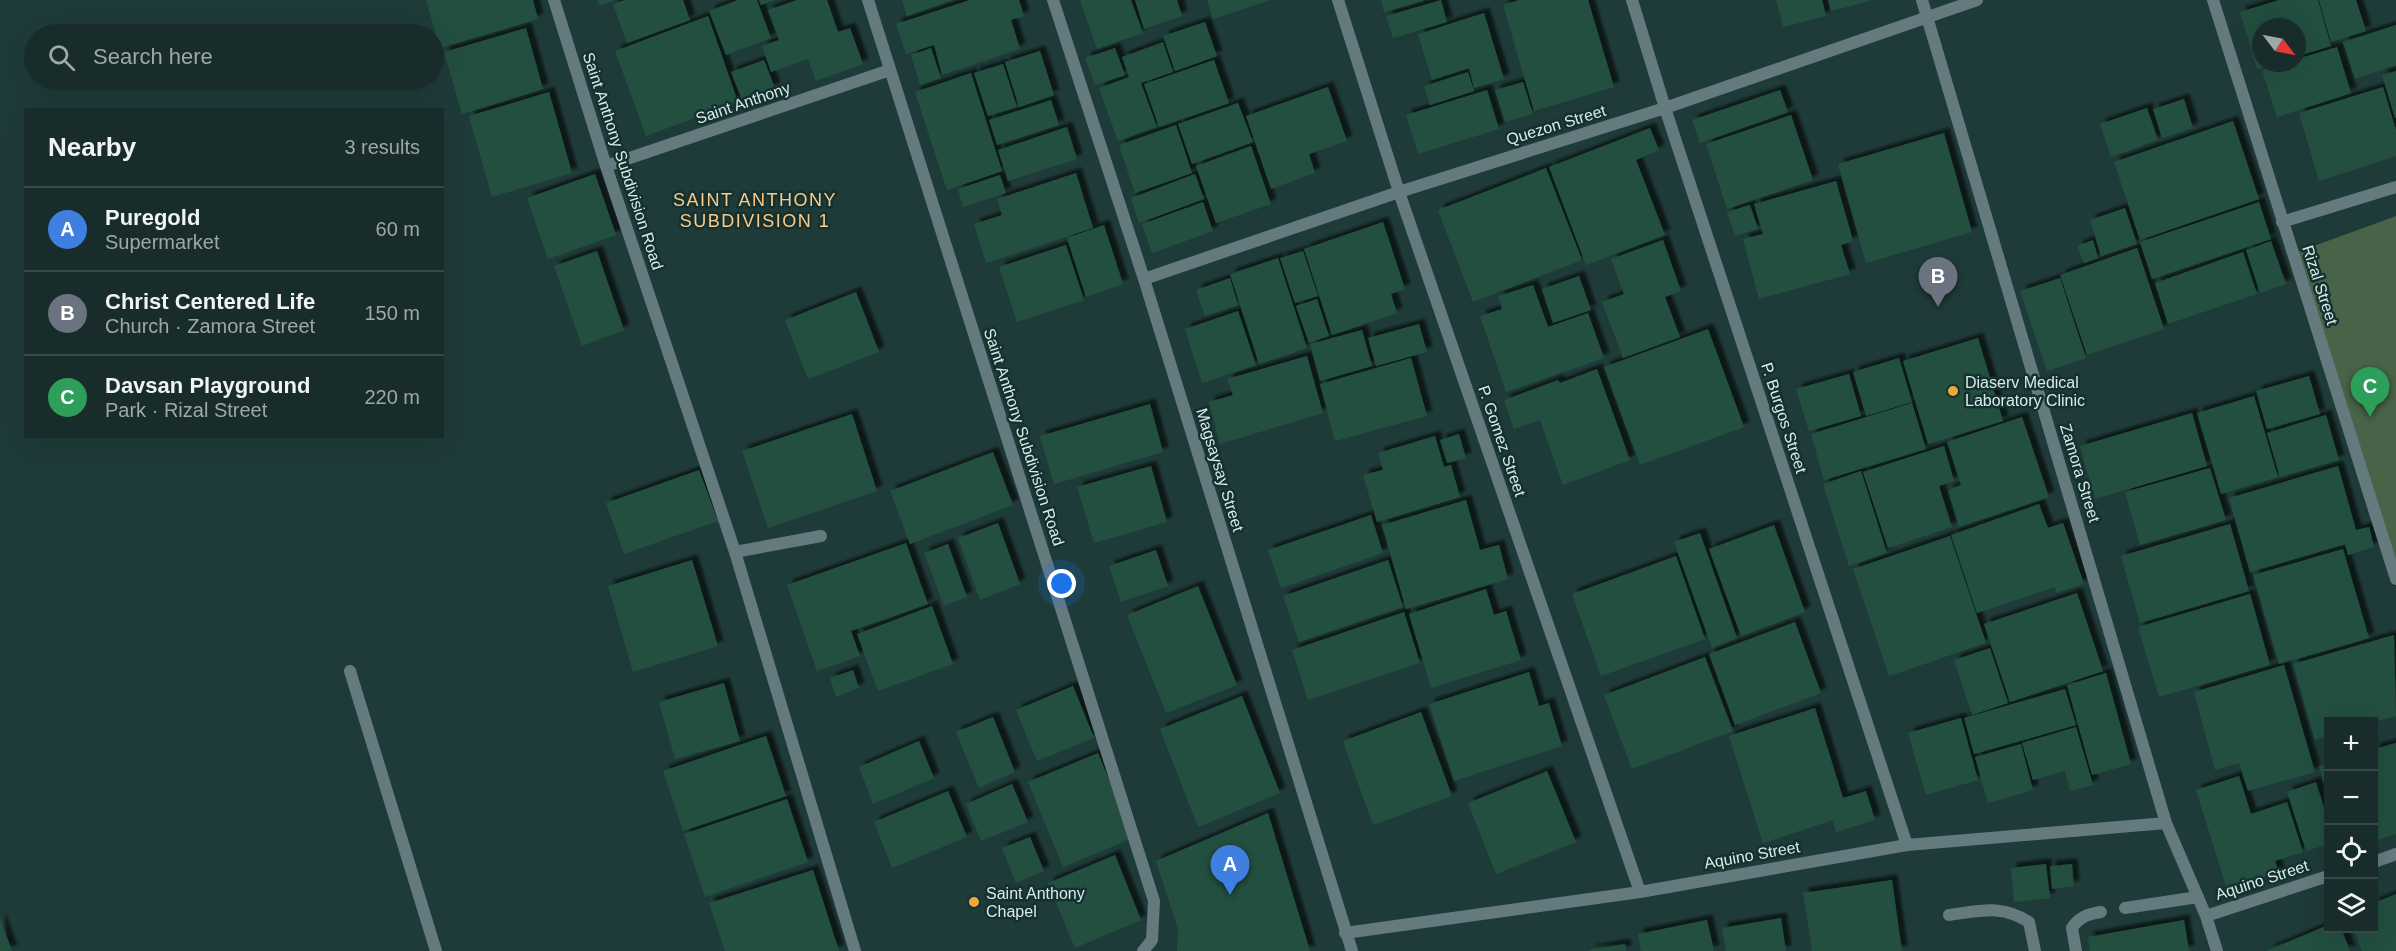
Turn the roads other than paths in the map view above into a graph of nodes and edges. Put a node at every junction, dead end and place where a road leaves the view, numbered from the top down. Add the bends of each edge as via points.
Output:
1 (554, 0) edge
2 (868, 0) edge
3 (1053, 0) edge
4 (1338, 0) edge
5 (1632, 0) edge
6 (1922, 0) edge
7 (1977, 0) edge
8 (2213, 0) edge
9 (1927, 16) junction
10 (890, 70) junction
11 (1665, 108) junction
12 (606, 166) junction
13 (2396, 187) edge
14 (1399, 192) junction
15 (2282, 222) junction
16 (1144, 279) junction
17 (821, 536) dead end
18 (735, 552) junction
19 (2396, 579) edge
20 (350, 671) dead end
21 (2166, 823) junction
22 (1907, 845) junction
23 (2396, 855) edge
24 (2378, 860) edge
25 (2324, 877) edge
26 (1640, 892) junction
27 (2198, 897) junction
28 (2125, 908) dead end
29 (2101, 912) dead end
30 (1949, 915) dead end
31 (2206, 916) junction
32 (1346, 933) junction
33 (436, 951) edge
34 (855, 951) edge
35 (1143, 951) edge
36 (1352, 951) edge
37 (2035, 951) edge
38 (2076, 951) edge
39 (2217, 951) edge

1 - 12 street, Saint Anthony Subdivision Road
2 - 10 street, Saint Anthony Subdivision Road
3 - 16 street, Magsaysay Street
4 - 14 street, P. Gomez Street
5 - 11 street, P. Burgos Street
6 - 9 street, Zamora Street
7 - 9 street, Quezon Street
8 - 15 street, Rizal Street
9 - 11 street, Quezon Street
9 - 21 street, Zamora Street
10 - 12 street, Saint Anthony
10 - 35 street, Saint Anthony Subdivision Road via 1154,901 1152,940
11 - 14 street, Quezon Street
11 - 22 street, P. Burgos Street
12 - 18 street, Saint Anthony Subdivision Road
13 - 15 street
14 - 16 street, Quezon Street
14 - 26 street, P. Gomez Street
15 - 19 street, Rizal Street
16 - 32 street, Magsaysay Street
17 - 18 street
18 - 34 street, Saint Anthony Subdivision Road
20 - 33 street
21 - 22 street, Aquino Street
21 - 27 street, Zamora Street
22 - 26 street, Aquino Street
23 - 24 street
25 - 31 street, Aquino Street
26 - 32 street, Aquino Street
27 - 28 street
27 - 31 street, Zamora Street
29 - 38 street via 2077,920 2072,928
30 - 37 street via 1989,910 2016,914 2029,922
31 - 39 street, Zamora Street
32 - 36 street, Magsaysay Street

